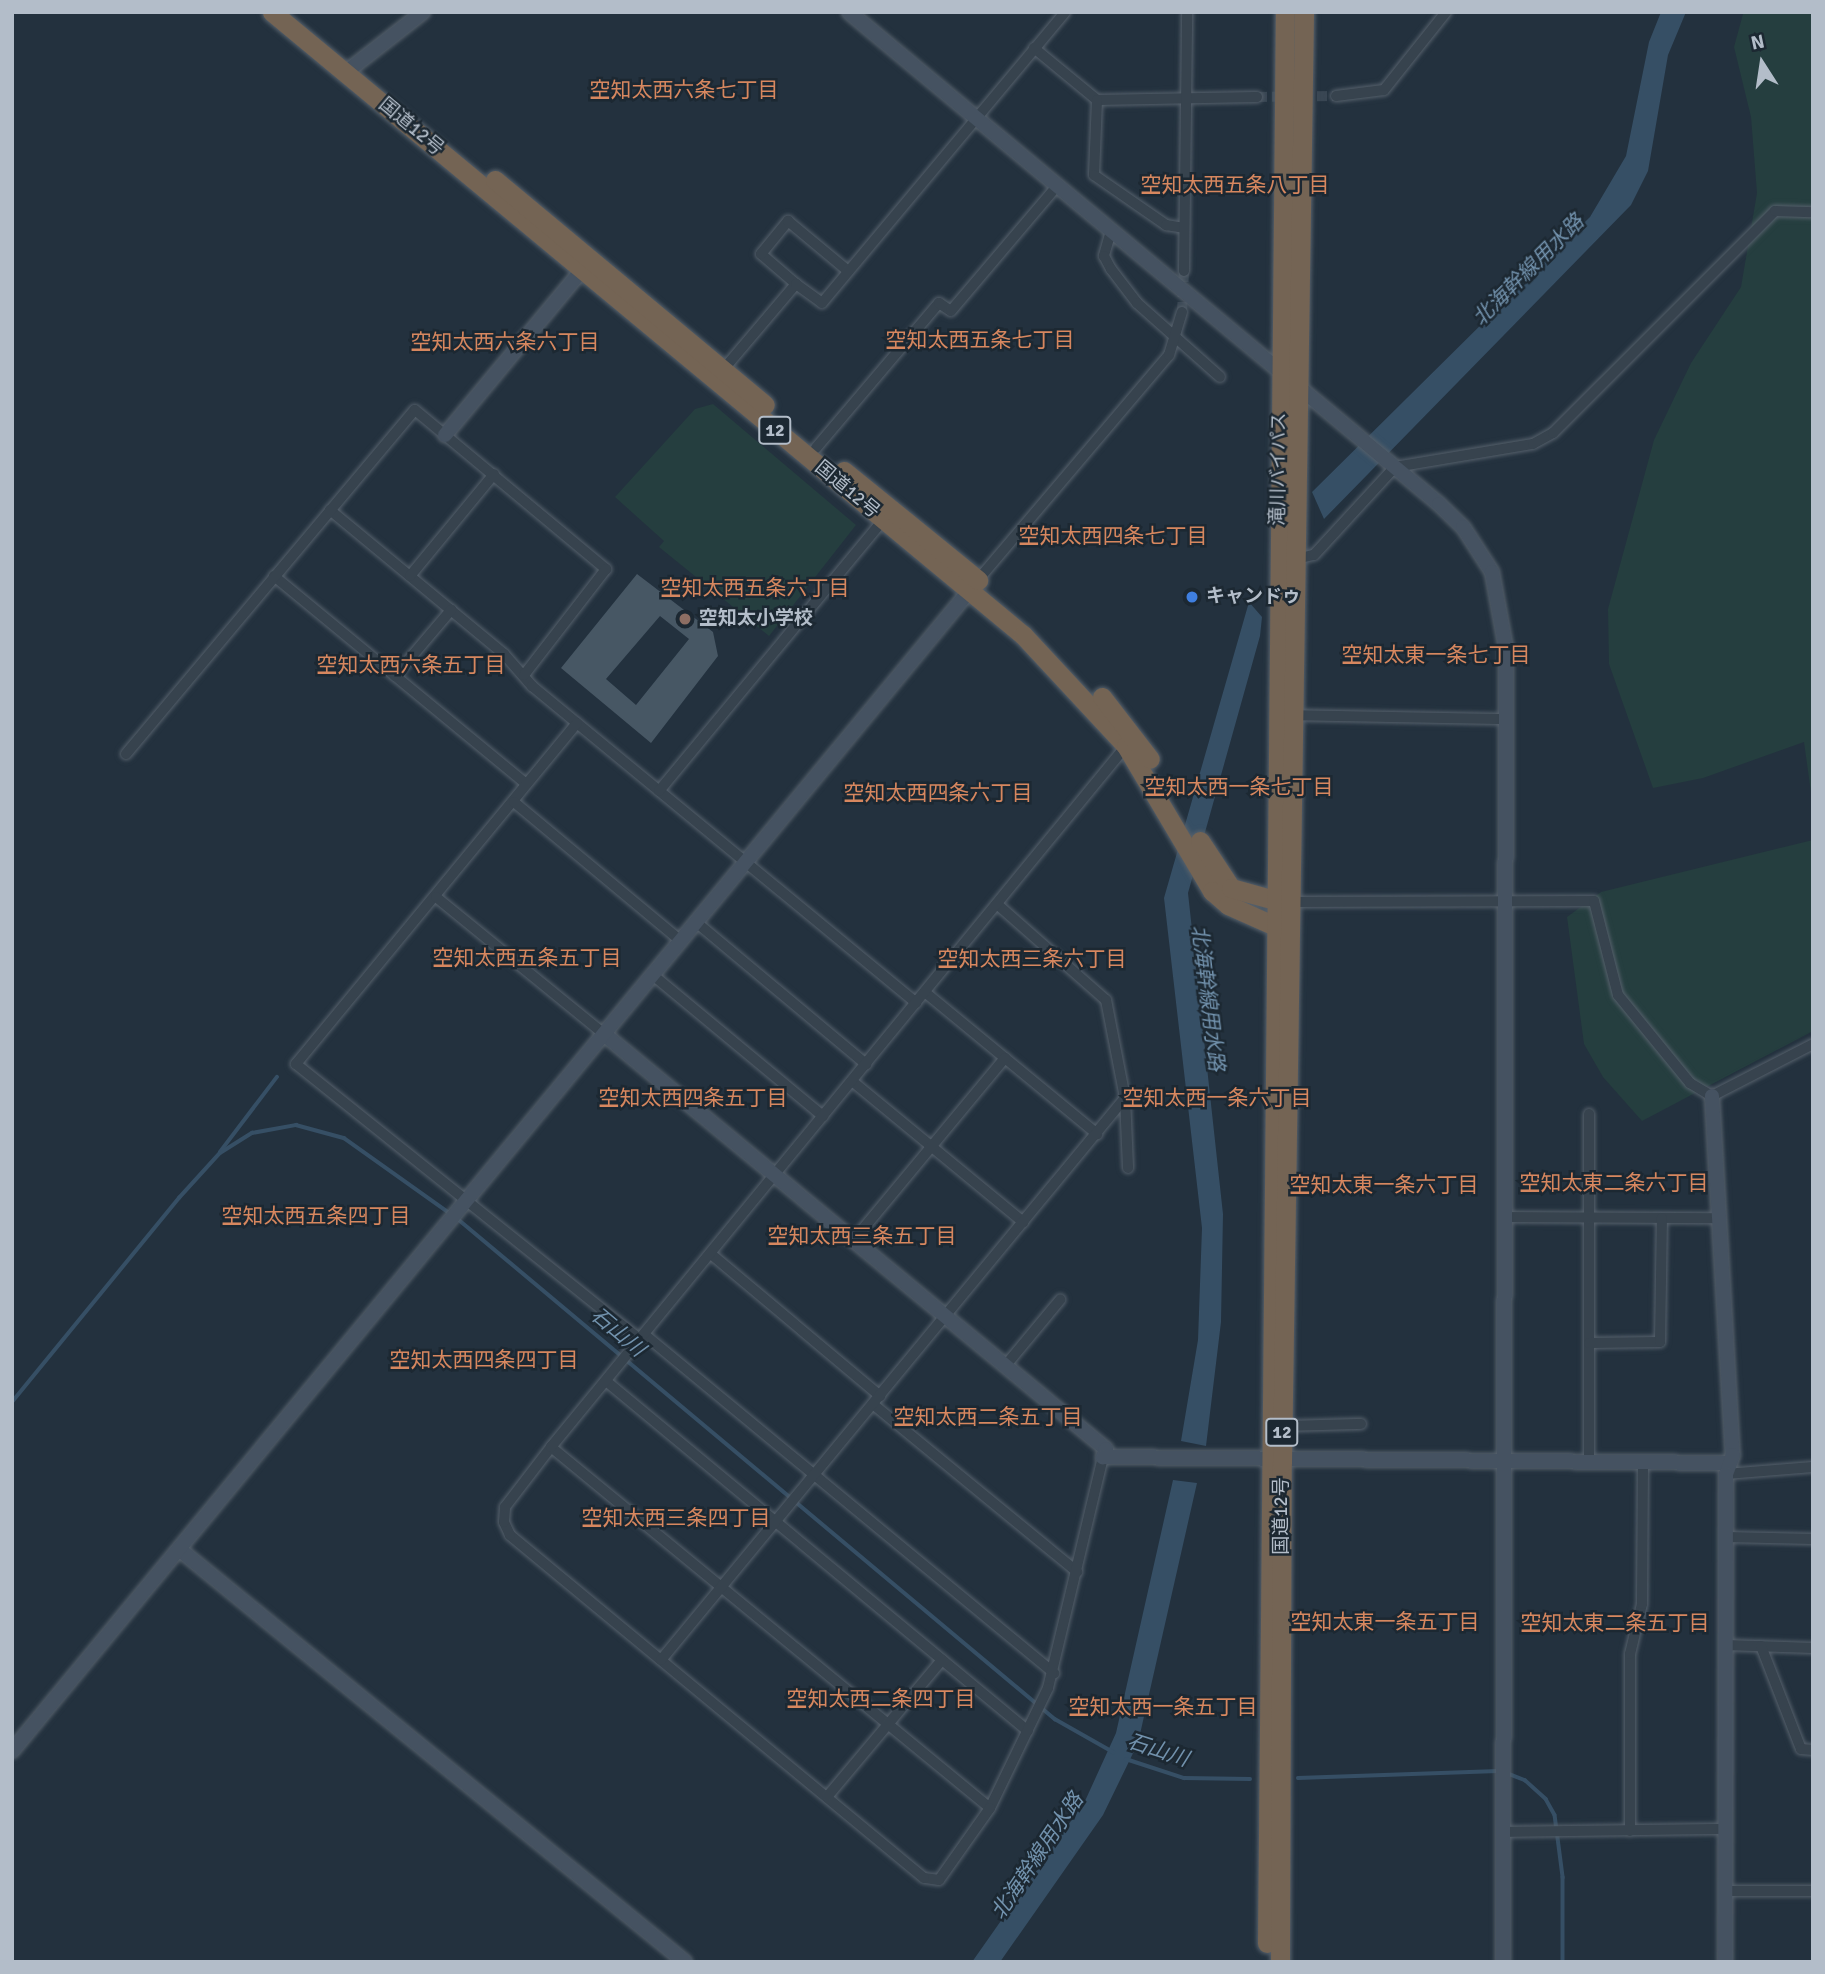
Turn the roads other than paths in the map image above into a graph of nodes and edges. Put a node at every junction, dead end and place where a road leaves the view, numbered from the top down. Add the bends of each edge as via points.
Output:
1 (272, 12) edge
2 (292, 12) edge
3 (423, 12) edge
4 (849, 12) edge
5 (1065, 12) edge
6 (1187, 12) edge
7 (1284, 12) edge
8 (1304, 12) edge
9 (1446, 12) edge
10 (1034, 48) junction
11 (331, 53) junction
12 (350, 69) junction
13 (1186, 96) junction
14 (1336, 96) tunnel mouth
15 (1257, 97) tunnel mouth
16 (1097, 100) junction
17 (976, 117) junction
18 (1057, 186) junction
19 (1813, 212) edge
20 (1184, 228) junction
21 (1111, 231) junction
22 (582, 270) junction
23 (848, 271) junction
24 (1184, 271) tunnel mouth
25 (796, 284) junction
26 (1182, 312) tunnel mouth
27 (1177, 338) junction
28 (723, 370) junction
29 (1281, 372) junction
30 (1220, 377) dead end
31 (1298, 386) junction
32 (444, 435) junction
33 (817, 448) junction
34 (1391, 463) junction
35 (494, 474) junction
36 (330, 510) junction
37 (883, 520) junction
38 (1296, 559) junction
39 (274, 576) junction
40 (410, 576) junction
41 (974, 585) junction
42 (451, 610) junction
43 (524, 675) junction
44 (395, 676) junction
45 (1275, 713) junction
46 (1295, 715) junction
47 (1506, 719) junction
48 (577, 723) junction
49 (1126, 746) junction
50 (126, 754) dead end
51 (526, 784) junction
52 (659, 791) junction
53 (514, 802) junction
54 (1176, 811) junction
55 (745, 863) junction
56 (1208, 871) junction
57 (436, 897) junction
58 (1284, 902) junction
59 (1506, 903) junction
60 (997, 904) junction
61 (696, 922) junction
62 (1275, 926) junction
63 (681, 941) junction
64 (653, 975) junction
65 (926, 993) junction
66 (916, 1003) junction
67 (604, 1034) junction
68 (1813, 1044) edge
69 (1005, 1058) junction
70 (866, 1064) junction
71 (852, 1081) junction
72 (1712, 1096) junction
73 (1125, 1098) junction
74 (1588, 1114) dead end
75 (823, 1116) junction
76 (1097, 1134) junction
77 (931, 1147) junction
78 (1128, 1168) dead end
79 (774, 1177) junction
80 (465, 1204) junction
81 (1505, 1217) junction
82 (1588, 1217) junction
83 (1662, 1218) junction
84 (1718, 1218) junction
85 (1023, 1222) junction
86 (853, 1241) junction
87 (711, 1254) junction
88 (1060, 1300) dead end
89 (946, 1317) junction
90 (643, 1337) junction
91 (1589, 1342) junction
92 (1006, 1365) junction
93 (606, 1381) junction
94 (877, 1400) junction
95 (1361, 1424) dead end
96 (1283, 1426) junction
97 (551, 1447) junction
98 (1103, 1457) junction
99 (1504, 1461) junction
100 (1589, 1461) junction
101 (1643, 1461) junction
102 (1274, 1463) junction
103 (1813, 1467) edge
104 (1726, 1469) junction
105 (813, 1476) junction
106 (776, 1522) junction
107 (1726, 1537) junction
108 (1813, 1539) edge
109 (179, 1549) junction
110 (1077, 1572) junction
111 (722, 1588) junction
112 (1725, 1645) junction
113 (1761, 1646) junction
114 (1813, 1648) edge
115 (661, 1660) junction
116 (942, 1660) junction
117 (1054, 1672) junction
118 (888, 1726) junction
119 (1028, 1731) junction
120 (1813, 1750) edge
121 (12, 1751) edge
122 (827, 1797) junction
123 (990, 1808) junction
124 (1727, 1829) junction
125 (1630, 1831) junction
126 (1503, 1832) junction
127 (1726, 1891) junction
128 (1813, 1891) edge
129 (685, 1962) edge
130 (1267, 1962) edge
131 (1280, 1962) edge
132 (1503, 1962) edge
133 (1725, 1962) edge

1 - 11 highway, 国道12号 / 12
2 - 11 highway, 国道12号 / 12
3 - 12 street
4 - 17 street
5 - 10 street
6 - 13 street
7 - 29 highway, 滝川バイパス / 12
8 - 31 highway, 滝川バイパス / 12
9 - 14 street via 1384,90
10 - 16 street
10 - 17 street
11 - 12 highway, 国道12号 / 12
12 - 22 highway, 国道12号 / 12
12 - 28 highway, 国道12号 / 12
13 - 15 street
13 - 16 street
13 - 20 street
16 - 20 street via 1094,175 1166,225
17 - 18 street
17 - 23 street
18 - 21 street
18 - 33 street via 951,311 939,303
19 - 34 street via 1775,211 1553,433 1533,444
20 - 24 street
21 - 27 street via 1104,256 1111,269 1137,303
21 - 29 street
22 - 32 street
22 - 37 highway, 国道12号 / 12
23 - 25 street via 822,303
23 - 25 street via 788,221 761,254
25 - 28 street
26 - 27 street
27 - 30 street
27 - 41 street
28 - 33 highway, 国道12号 / 12
29 - 31 street
29 - 45 highway, 滝川バイパス / 12
31 - 34 street
31 - 38 highway, 滝川バイパス / 12
32 - 35 street
32 - 36 street via 415,410
33 - 41 highway, 国道12号 / 12
34 - 38 street via 1314,555
34 - 47 street via 1463,527 1492,572 1502,609
35 - 40 street
35 - 43 street via 606,569
36 - 39 street
36 - 40 street
37 - 41 highway, 国道12号 / 12
37 - 52 street
38 - 46 highway, 滝川バイパス / 12
39 - 44 street
39 - 50 street
40 - 42 street
41 - 49 highway, 国道12号 / 12 via 1060,670
41 - 54 highway, 国道12号 / 12 via 1091,685 1132,731
41 - 55 street
42 - 43 street
42 - 44 street
43 - 48 street
44 - 51 street
45 - 46 street
45 - 58 highway, 滝川バイパス / 12
46 - 47 street
46 - 58 highway, 滝川バイパス / 12
47 - 59 street
48 - 51 street
48 - 52 street
49 - 54 highway, 国道12号 / 12
49 - 60 street
51 - 53 street
52 - 55 street
53 - 57 street
53 - 63 street
54 - 56 highway, 国道12号 / 12
55 - 61 street
55 - 66 street
56 - 58 highway, 国道12号 / 12 via 1231,888
56 - 62 highway, 国道12号 / 12 via 1227,905
57 - 67 street
57 - 80 street via 296,1063
58 - 59 street
58 - 62 highway
58 - 96 highway, 国道12号 / 12
59 - 72 street via 1594,901 1618,995 1690,1083
59 - 81 street
60 - 65 street
60 - 73 street via 1098,988 1106,1000
61 - 63 street
61 - 70 street
62 - 102 highway, 国道12号 / 12
63 - 64 street
64 - 67 street
64 - 75 street
65 - 66 street
65 - 69 street
66 - 70 street
67 - 79 street
67 - 80 street
68 - 72 street
69 - 76 street
69 - 77 street
70 - 71 street
71 - 75 street
71 - 77 street
72 - 84 street
73 - 76 street
73 - 78 street
74 - 82 street
75 - 79 street
76 - 85 street
77 - 85 street
77 - 86 street
79 - 86 street
79 - 87 street
80 - 90 street
80 - 109 street
81 - 82 street
81 - 99 street
82 - 83 street
82 - 91 street
83 - 84 street
83 - 91 street via 1660,1342
84 - 104 street via 1733,1455
85 - 89 street
86 - 89 street
87 - 90 street
87 - 94 street
88 - 92 street
89 - 92 street
89 - 94 street
90 - 93 street
90 - 105 street
91 - 100 street
92 - 98 street via 1106,1450
93 - 97 street
93 - 106 street
94 - 105 street
94 - 110 street
95 - 96 street
96 - 102 highway, 国道12号 / 12
97 - 111 street
97 - 115 street via 505,1507 510,1535
98 - 102 street
98 - 110 street
99 - 100 street
99 - 102 street
99 - 126 street
100 - 101 street
101 - 104 street
101 - 125 street via 1642,1604 1630,1654
102 - 130 highway, 国道12号 / 12
102 - 131 highway, 国道12号 / 12
103 - 104 street
104 - 107 street
105 - 106 street
105 - 117 street
106 - 111 street
106 - 116 street
107 - 108 street
107 - 112 street
109 - 121 street
109 - 129 street
110 - 117 street
111 - 115 street
111 - 118 street
112 - 113 street
112 - 124 street
113 - 114 street
113 - 120 street via 1801,1749
115 - 122 street
116 - 118 street
116 - 119 street
117 - 119 street
118 - 122 street
118 - 123 street
119 - 123 street
122 - 123 street via 924,1878 939,1880
124 - 125 street
124 - 127 street
125 - 126 street
126 - 132 street
127 - 128 street
127 - 133 street

